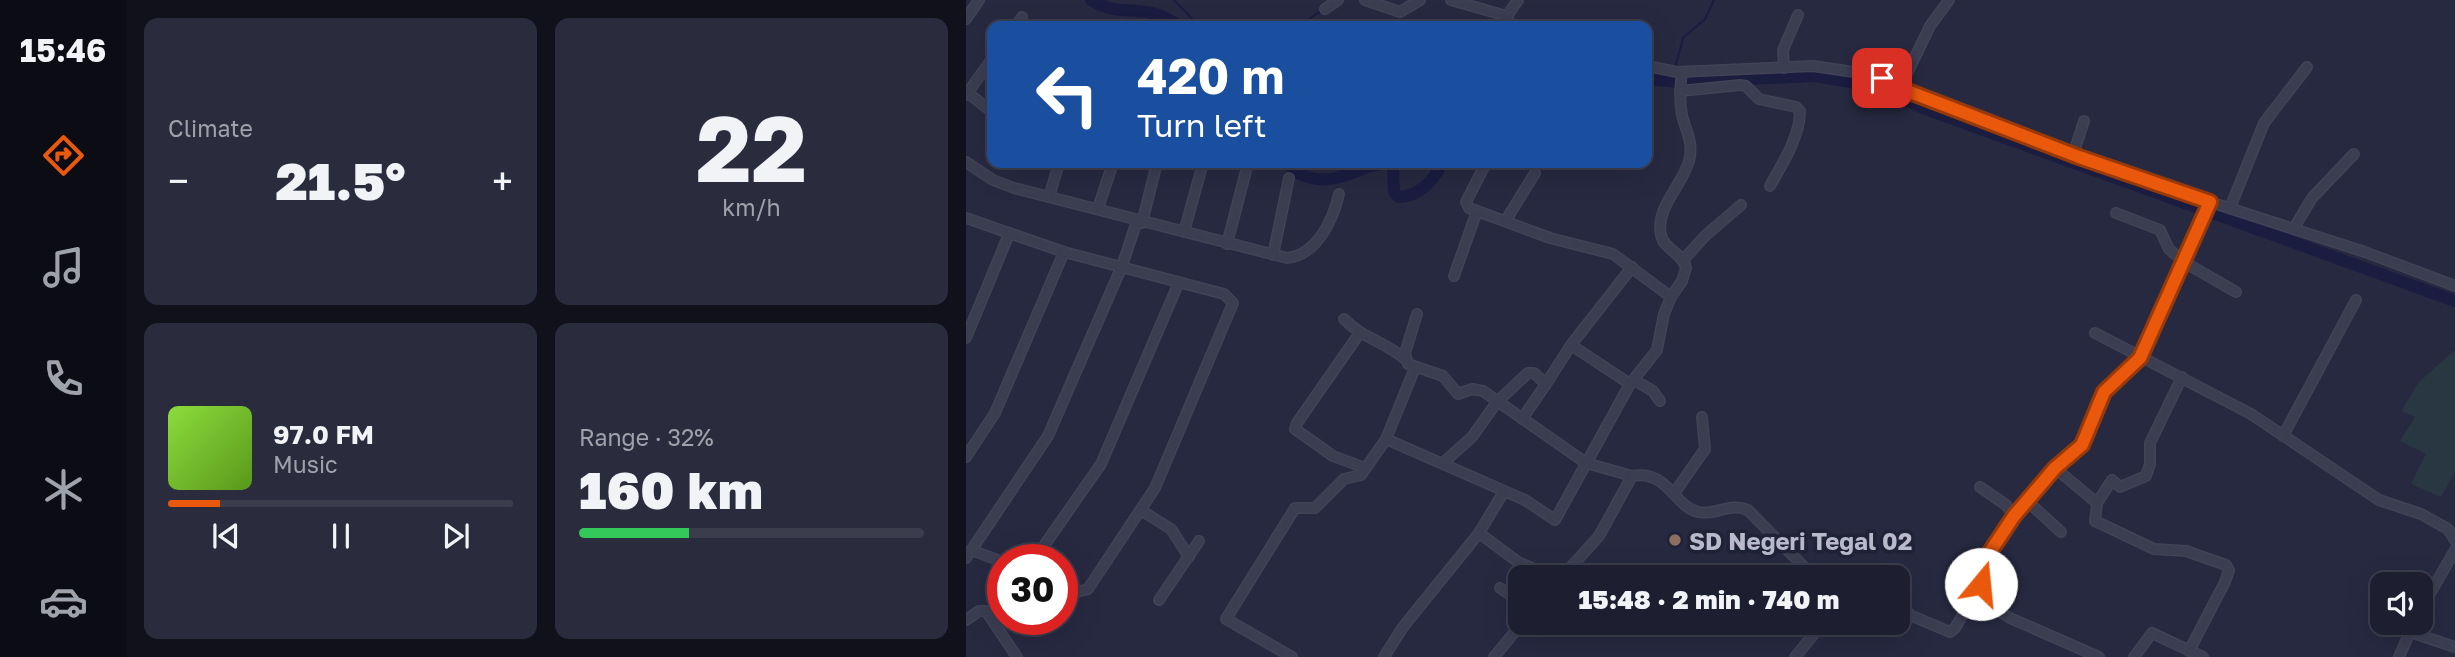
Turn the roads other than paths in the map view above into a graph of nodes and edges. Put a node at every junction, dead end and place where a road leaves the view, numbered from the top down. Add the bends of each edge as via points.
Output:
1 (979, 0) edge
2 (1338, 0) edge
3 (1364, 0) edge
4 (1420, 0) edge
5 (1451, 0) edge
6 (1518, 0) edge
7 (1950, 0) edge
8 (1325, 9) dead end
9 (1798, 15) dead end
10 (1507, 16) junction
11 (1022, 18) dead end
12 (966, 19) edge
13 (1020, 21) edge
14 (1509, 21) edge
15 (987, 66) edge
16 (1652, 67) edge
17 (2307, 67) dead end
18 (1784, 68) junction
19 (1682, 72) junction
20 (1901, 86) junction
21 (1680, 91) junction
22 (967, 94) edge
23 (987, 108) edge
24 (2084, 121) dead end
25 (2073, 155) junction
26 (2354, 155) dead end
27 (966, 162) edge
28 (1058, 168) edge
29 (1111, 168) edge
30 (1156, 168) edge
31 (1202, 168) edge
32 (1247, 168) edge
33 (1483, 168) edge
34 (1535, 173) dead end
35 (1289, 178) dead end
36 (1770, 186) dead end
37 (1339, 194) dead end
38 (1049, 197) junction
39 (1741, 205) dead end
40 (2209, 205) junction
41 (1098, 208) junction
42 (2230, 208) junction
43 (1476, 211) junction
44 (2116, 213) dead end
45 (966, 218) edge
46 (1506, 220) junction
47 (1140, 222) junction
48 (2294, 228) junction
49 (1184, 232) junction
50 (1009, 234) junction
51 (1227, 244) junction
52 (1064, 251) junction
53 (1273, 256) junction
54 (1684, 260) junction
55 (2184, 262) junction
56 (1122, 266) junction
57 (1632, 267) junction
58 (1454, 276) dead end
59 (1179, 282) junction
60 (2455, 286) edge
61 (2236, 292) dead end
62 (1671, 297) junction
63 (2356, 300) dead end
64 (1417, 314) dead end
65 (1345, 319) dead end
66 (2095, 333) dead end
67 (1359, 334) junction
68 (966, 338) edge
69 (1571, 345) junction
70 (2140, 358) junction
71 (1405, 359) junction
72 (1415, 368) junction
73 (2182, 377) junction
74 (1632, 382) junction
75 (1546, 384) junction
76 (1660, 401) dead end
77 (1497, 402) junction
78 (1702, 417) dead end
79 (1522, 419) junction
80 (2283, 436) junction
81 (1385, 439) junction
82 (966, 457) edge
83 (1444, 462) junction
84 (1586, 463) junction
85 (1365, 468) junction
86 (2055, 468) junction
87 (1632, 476) junction
88 (1980, 487) dead end
89 (1675, 492) junction
90 (1503, 493) junction
91 (2025, 500) junction
92 (2097, 503) junction
93 (1142, 511) junction
94 (2014, 516) junction
95 (2061, 532) dead end
96 (1479, 533) junction
97 (2455, 540) edge
98 (1199, 541) dead end
99 (1045, 544) edge
100 (2455, 550) edge
101 (969, 554) edge
102 (1189, 557) junction
103 (987, 558) edge
104 (1525, 565) edge
105 (1572, 565) edge
106 (1802, 565) edge
107 (1500, 588) dead end
108 (2433, 588) edge
109 (1078, 592) edge
110 (1508, 593) edge
111 (1973, 595) junction
112 (1158, 600) dead end
113 (1910, 614) edge
114 (966, 620) edge
115 (1512, 635) edge
116 (1813, 635) edge
117 (2409, 635) edge
118 (2429, 635) edge
119 (2455, 647) edge
120 (2189, 651) junction
121 (1278, 654) edge
122 (1017, 657) edge
123 (1292, 657) edge
124 (1384, 657) edge
125 (1494, 657) edge
126 (1796, 657) edge
127 (2099, 657) edge
128 (2134, 657) edge
129 (2203, 657) edge
130 (2399, 657) edge

1 - 12 street
2 - 8 street
3 - 4 street via 1400,12
5 - 10 street
6 - 10 street
7 - 20 street via 1933,20
9 - 18 street via 1783,50
10 - 14 street
11 - 13 street
15 - 22 street
16 - 19 street
17 - 42 street via 2264,123
18 - 19 street
18 - 20 street via 1846,70
19 - 21 street
20 - 25 street
21 - 36 street via 1740,85 1759,99 1800,111 1785,159
21 - 54 street via 1690,158 1660,227 1663,241
22 - 23 street
24 - 25 street
25 - 40 street
26 - 48 street via 2312,198
27 - 38 street via 993,180
28 - 38 street
29 - 41 street
30 - 47 street
31 - 49 street
32 - 51 street
33 - 43 street via 1466,202
34 - 46 street
35 - 53 street
37 - 53 street via 1325,231 1306,251 1295,257
38 - 41 street
39 - 54 street
40 - 42 street
40 - 55 street
41 - 47 street
42 - 48 street
43 - 46 street
43 - 58 street
44 - 55 street via 2160,230 2169,249
45 - 50 street
46 - 57 street via 1550,238 1602,250
47 - 49 street
47 - 56 street
48 - 60 street
49 - 51 street
50 - 52 street
50 - 68 street
51 - 53 street
52 - 56 street
52 - 82 street via 995,413
54 - 62 street via 1686,273
55 - 61 street
55 - 70 street
56 - 59 street
56 - 101 street via 1048,436
57 - 62 street
57 - 69 street
59 - 93 street via 1229,296 1233,309
59 - 99 street via 1101,464
62 - 74 street via 1657,350
63 - 80 street
64 - 71 street
65 - 67 street
66 - 70 street
67 - 71 street via 1382,342
67 - 85 street via 1295,429 1333,456
69 - 74 street
69 - 75 street
70 - 73 street
70 - 86 street via 2109,385 2082,445
71 - 72 street
72 - 77 street via 1443,376 1458,394 1476,389
72 - 81 street
73 - 80 street
73 - 92 street via 2150,443 2146,476 2120,486 2112,480
74 - 76 street via 1653,391
74 - 84 street
75 - 77 street via 1530,373
75 - 79 street
77 - 79 street
77 - 83 street via 1472,437
78 - 89 street via 1705,449
79 - 84 street
80 - 97 street via 2379,500 2448,529
81 - 83 street
81 - 85 street
83 - 90 street
84 - 87 street
84 - 90 street via 1557,520 1525,500
85 - 121 street via 1361,475 1345,479 1315,508 1295,508 1226,620
86 - 91 street
86 - 92 street
87 - 89 street via 1651,477
87 - 105 street via 1598,536
88 - 94 street
89 - 106 street via 1700,513 1737,506 1748,510
90 - 96 street
91 - 94 street
91 - 95 street
92 - 120 street via 2098,524 2154,549 2186,551 2227,565 2225,582
93 - 102 street via 1171,529
93 - 109 street via 1088,589
94 - 111 street via 1982,564 1981,584
96 - 104 street
96 - 124 street
98 - 102 street
100 - 108 street
101 - 103 street
102 - 112 street
107 - 110 street
111 - 113 street via 1950,632
111 - 127 street via 2010,618
114 - 122 street via 986,611
115 - 125 street
116 - 126 street
117 - 130 street
118 - 119 street
120 - 128 street via 2152,633
120 - 129 street
121 - 123 street

